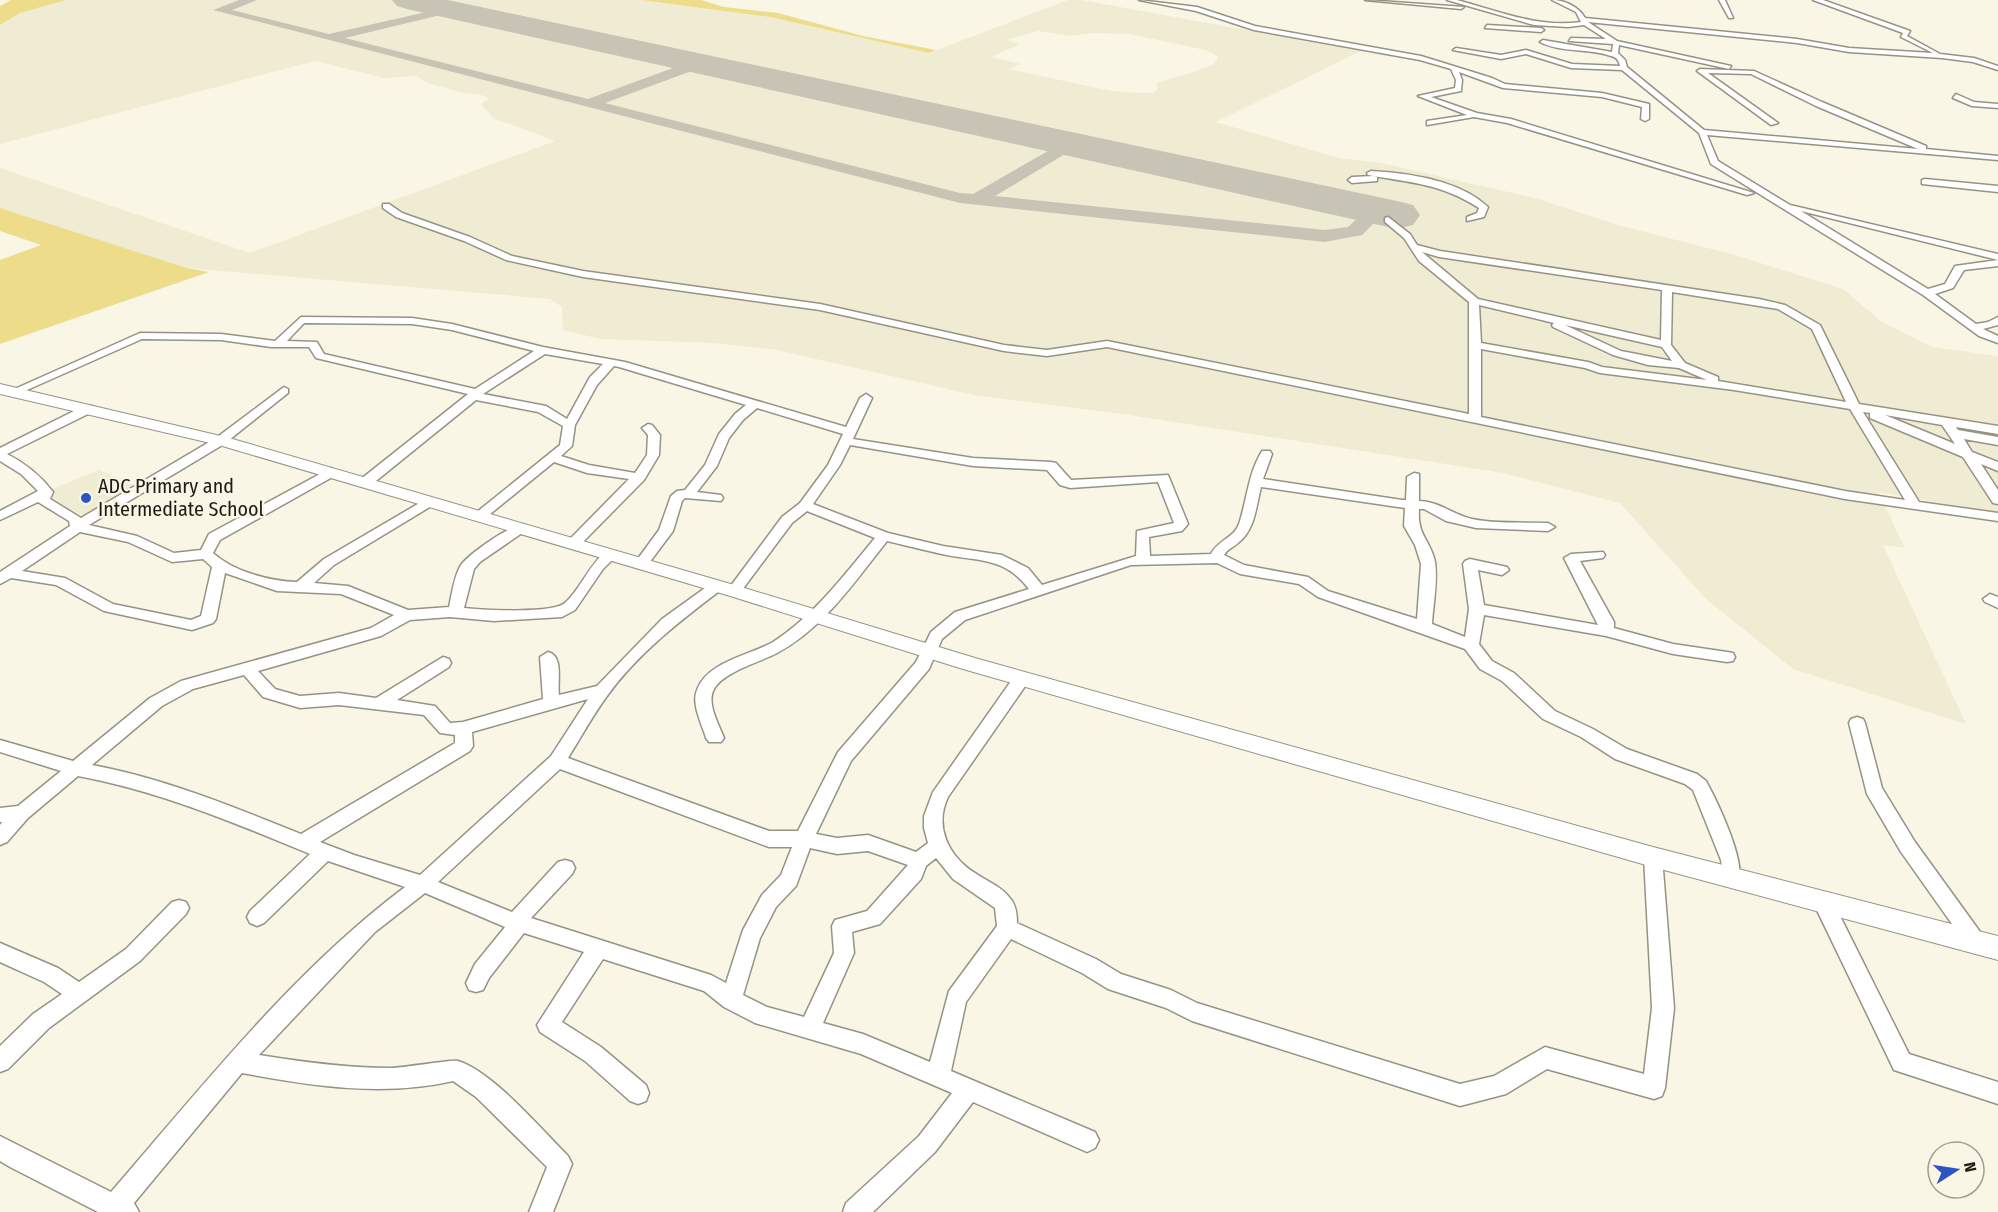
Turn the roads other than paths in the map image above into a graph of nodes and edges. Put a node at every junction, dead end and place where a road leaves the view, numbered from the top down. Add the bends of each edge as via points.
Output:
1 (1142, 0) edge
2 (1368, 0) edge
3 (1450, 0) edge
4 (1555, 0) edge
5 (1722, 0) edge
6 (1816, 0) edge
7 (1835, 2) edge
8 (1477, 9) junction
9 (1731, 17) dead end
10 (1532, 21) junction
11 (1585, 21) junction
12 (1487, 27) dead end
13 (1561, 32) junction
14 (1599, 34) junction
15 (1571, 40) dead end
16 (1448, 42) dead end
17 (1543, 42) dead end
18 (1616, 43) junction
19 (1572, 49) junction
20 (1456, 50) dead end
21 (1556, 51) dead end
22 (1656, 51) junction
23 (1519, 52) junction
24 (1615, 54) junction
25 (1942, 56) junction
26 (1748, 61) dead end
27 (1454, 68) junction
28 (1624, 68) junction
29 (1998, 68) edge
30 (1700, 71) junction
31 (1740, 72) junction
32 (1752, 72) junction
33 (1956, 96) dead end
34 (1424, 97) dead end
35 (1662, 99) junction
36 (1643, 105) junction
37 (1998, 106) edge
38 (1462, 111) junction
39 (1477, 115) junction
40 (1645, 119) dead end
41 (1430, 123) dead end
42 (1774, 123) dead end
43 (1702, 132) junction
44 (1934, 153) junction
45 (1998, 158) edge
46 (1352, 180) dead end
47 (1926, 182) dead end
48 (1998, 189) edge
49 (1722, 195) dead end
50 (1780, 205) junction
51 (386, 206) dead end
52 (1470, 219) dead end
53 (1388, 220) dead end
54 (1412, 246) junction
55 (1998, 257) edge
56 (1998, 263) edge
57 (1667, 290) junction
58 (1927, 293) junction
59 (1474, 301) junction
60 (1544, 318) junction
61 (1998, 320) edge
62 (1975, 327) junction
63 (1998, 340) edge
64 (278, 344) junction
65 (1476, 345) junction
66 (1666, 345) junction
67 (543, 350) junction
68 (610, 364) junction
69 (1681, 365) junction
70 (1734, 387) junction
71 (7, 390) edge
72 (284, 391) dead end
73 (475, 395) junction
74 (866, 398) dead end
75 (754, 405) junction
76 (1854, 406) junction
77 (88, 409) junction
78 (1475, 418) junction
79 (1945, 420) junction
80 (569, 425) junction
81 (648, 428) dead end
82 (1998, 430) edge
83 (1953, 433) junction
84 (847, 436) junction
85 (220, 441) junction
86 (1998, 441) edge
87 (0, 454) edge
88 (1266, 454) dead end
89 (552, 457) junction
90 (1969, 457) junction
91 (1998, 467) edge
92 (331, 472) junction
93 (639, 477) junction
94 (1414, 477) dead end
95 (366, 482) junction
96 (1255, 482) junction
97 (46, 492) junction
98 (688, 495) junction
99 (716, 498) dead end
100 (1998, 500) edge
101 (428, 501) junction
102 (1412, 502) junction
103 (1914, 504) junction
104 (805, 506) junction
105 (0, 516) edge
106 (479, 516) junction
107 (1998, 517) edge
108 (77, 527) junction
109 (1548, 527) dead end
110 (520, 528) junction
111 (884, 536) junction
112 (573, 544) junction
113 (206, 554) junction
114 (610, 555) junction
115 (1598, 555) dead end
116 (1219, 558) junction
117 (1143, 560) junction
118 (642, 564) junction
119 (219, 566) junction
120 (1502, 570) dead end
121 (4, 576) edge
122 (299, 588) junction
123 (725, 589) junction
124 (1038, 590) junction
125 (1478, 609) junction
126 (455, 612) junction
127 (407, 615) junction
128 (816, 616) junction
129 (1424, 627) junction
130 (1606, 631) junction
131 (1471, 645) junction
132 (930, 651) junction
133 (548, 657) dead end
134 (1727, 657) dead end
135 (443, 663) dead end
136 (247, 668) junction
137 (1022, 678) junction
138 (602, 691) junction
139 (552, 702) junction
140 (380, 704) junction
141 (1857, 723) dead end
142 (464, 728) junction
143 (715, 738) dead end
144 (0, 746) edge
145 (557, 761) junction
146 (76, 769) junction
147 (22, 813) junction
148 (0, 815) edge
149 (0, 837) edge
150 (804, 839) junction
151 (304, 842) junction
152 (939, 845) junction
153 (326, 852) junction
154 (1653, 857) junction
155 (919, 861) junction
156 (565, 868) dead end
157 (1731, 878) junction
158 (423, 884) junction
159 (1823, 902) junction
160 (179, 908) dead end
161 (257, 917) dead end
162 (518, 922) junction
163 (1006, 928) junction
164 (1976, 942) junction
165 (598, 948) junction
166 (1998, 948) edge
167 (0, 951) edge
168 (476, 983) dead end
169 (80, 994) junction
170 (731, 1000) junction
171 (810, 1028) junction
172 (0, 1061) edge
173 (238, 1062) junction
174 (938, 1077) junction
175 (969, 1089) junction
176 (638, 1093) dead end
177 (1998, 1093) edge
178 (1087, 1140) dead end
179 (0, 1148) edge
180 (117, 1210) edge
181 (541, 1212) edge
182 (855, 1212) edge

1 - 27 street via 1197,9 1254,28 1396,53
2 - 8 street
3 - 8 street
4 - 11 street via 1578,11
5 - 9 street
6 - 7 street
7 - 25 street via 1879,24 1910,33 1903,36
8 - 10 street
10 - 11 street via 1564,26
10 - 13 street via 1520,24
11 - 14 street
11 - 25 street via 1797,41 1849,50
12 - 13 street
13 - 14 street
14 - 18 street
15 - 18 street
16 - 23 street
17 - 19 street
18 - 22 street
18 - 24 street
19 - 21 street
19 - 24 street
20 - 23 street via 1501,57
22 - 30 street
22 - 31 street via 1724,64
23 - 28 street via 1571,66
24 - 28 street
25 - 29 street
26 - 32 street
27 - 36 street via 1490,78 1503,86 1602,95
27 - 38 street via 1459,90 1422,96
28 - 35 street
30 - 31 street
30 - 42 street
31 - 32 street
32 - 44 street
33 - 37 street via 1972,104
34 - 39 street
35 - 36 street
35 - 43 street
36 - 40 street
38 - 39 street
38 - 50 street via 1726,185
39 - 41 street
43 - 44 street
43 - 50 street via 1714,162
44 - 45 street
46 - 52 street via 1388,174 1457,191 1484,207 1481,215
47 - 48 street
49 - 50 street
50 - 55 street
50 - 58 street
51 - 78 street via 399,215 509,258 562,270 820,307 1004,348 1047,353 1107,344
53 - 54 street via 1407,236
54 - 57 street via 1440,254
54 - 59 street via 1422,259
56 - 58 street via 1958,268 1949,286
57 - 66 street
57 - 76 street via 1759,302 1800,316 1816,327
58 - 62 street
59 - 60 street
59 - 65 street
60 - 66 street
60 - 69 street via 1580,339 1613,351 1651,364
61 - 62 street
62 - 63 street
64 - 67 street via 301,320 388,320 433,323
64 - 71 street via 244,338 137,336
64 - 73 street via 313,344 320,356
65 - 70 street via 1600,370
65 - 78 street
66 - 69 street
67 - 68 street
67 - 73 street
68 - 75 street via 621,364
68 - 80 street via 589,385 581,412
69 - 70 street
70 - 76 street
71 - 77 main road
72 - 85 street
73 - 80 street via 542,410
73 - 95 street
74 - 84 street
75 - 84 street
75 - 98 street via 723,437 711,466
76 - 79 street
76 - 90 street
76 - 103 street
77 - 85 main road
77 - 87 street
78 - 103 street via 1845,495
79 - 82 street
79 - 83 street
80 - 89 street via 566,446
81 - 93 street via 654,435 653,455
83 - 86 street
83 - 90 street
84 - 104 street via 834,465
84 - 117 street via 974,462 1050,466 1070,484 1163,478 1181,524 1143,534
85 - 92 main road
85 - 108 street
87 - 97 street via 35,478
88 - 96 street
89 - 93 street via 586,469
89 - 106 street
90 - 91 street
90 - 100 street
92 - 95 main road
92 - 113 street via 214,537
93 - 112 street
94 - 102 street
95 - 101 main road
96 - 102 street via 1402,504
96 - 116 street via 1245,527 1233,541 1222,546
97 - 105 street
97 - 108 street via 43,500 75,519
98 - 99 street
98 - 118 street via 676,499 666,531
101 - 106 main road
101 - 122 street via 329,562
102 - 109 street via 1469,523
102 - 129 street via 1411,526 1428,564
103 - 107 street
104 - 111 street
104 - 123 street via 787,520
106 - 110 main road
108 - 113 street via 132,539 172,558
108 - 121 street
110 - 112 main road
110 - 126 street via 467,568
111 - 124 street via 997,558 1023,572
111 - 128 street
112 - 114 main road
113 - 119 street
114 - 118 main road
114 - 126 street via 570,607 557,613 494,616
115 - 130 street via 1571,558 1606,622
116 - 117 street
116 - 129 street via 1239,569 1303,580 1323,594
117 - 124 street
118 - 123 main road
119 - 121 street via 208,619 192,625 109,608 60,581
119 - 122 street via 277,586
120 - 125 street via 1470,564
122 - 127 street via 343,590
123 - 128 main road
123 - 138 street via 667,623
124 - 132 street via 960,616 936,636
125 - 130 street
125 - 131 street
126 - 127 street
127 - 136 street via 375,632
128 - 132 main road
128 - 143 street via 778,646 745,660 706,688 704,702
129 - 131 street
130 - 134 street via 1673,649
131 - 157 street via 1486,664 1508,677 1549,715 1621,754 1691,779 1700,786 1730,860
132 - 137 main road
132 - 150 street via 923,665 844,757
133 - 139 street
135 - 140 street
136 - 140 street via 268,693 300,702 339,699
136 - 146 street via 187,686 156,702
137 - 152 street via 937,796 931,817
137 - 154 main road
138 - 139 street
138 - 145 street
139 - 142 street
140 - 142 street via 429,710 446,729
141 - 164 street via 1873,789 1908,847
142 - 151 street via 464,746
144 - 146 street
145 - 150 street via 770,838
145 - 158 street
146 - 147 street
146 - 151 street via 114,776
147 - 148 street
147 - 149 street
150 - 155 street via 837,846 868,843
150 - 170 street via 789,880 769,901 750,936
151 - 153 street
152 - 155 street
152 - 163 street via 959,872 1004,903 1008,915
153 - 158 street
153 - 161 street
154 - 157 main road
154 - 163 street via 1663,1008 1654,1088 1545,1058 1498,1086 1460,1095 1192,1011 1172,1000 1115,982
155 - 171 street via 914,873 873,918 842,926 844,953
156 - 162 street
157 - 159 main road
158 - 162 street
158 - 173 street via 368,926
159 - 164 main road
159 - 177 street via 1902,1062
160 - 169 street via 134,955
162 - 165 street
162 - 168 street
163 - 174 street via 957,998
164 - 166 main road
165 - 170 street via 711,984
165 - 176 street via 548,1025 593,1054
167 - 169 street via 51,975
169 - 172 street via 41,1021
170 - 171 street via 763,1016
171 - 174 street via 863,1044
173 - 180 street
173 - 181 street via 302,1073 373,1077 414,1078 455,1070 484,1089 560,1164
174 - 175 street
175 - 178 street
175 - 182 street via 927,1144
179 - 180 street

